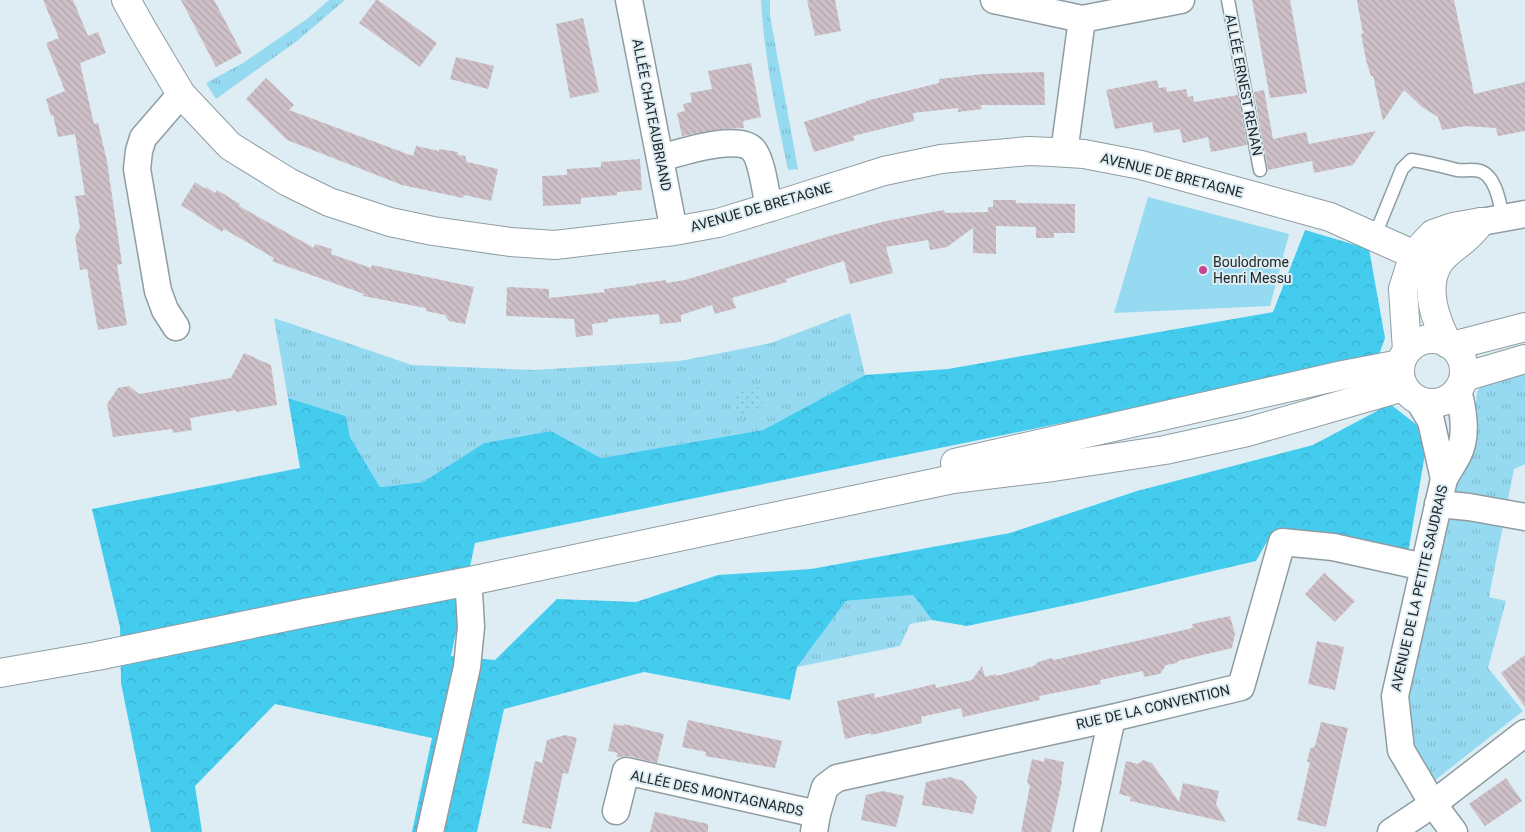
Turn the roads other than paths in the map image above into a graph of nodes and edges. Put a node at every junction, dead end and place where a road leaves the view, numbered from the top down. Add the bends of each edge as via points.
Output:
1 (126, 0) edge
2 (629, 0) edge
3 (994, 0) edge
4 (1181, 0) edge
5 (1228, 0) edge
6 (1082, 19) junction
7 (181, 94) junction
8 (1064, 153) junction
9 (660, 158) junction
10 (1260, 170) dead end
11 (769, 208) junction
12 (1503, 218) edge
13 (674, 231) junction
14 (1372, 236) junction
15 (1426, 260) junction
16 (176, 327) dead end
17 (1525, 327) edge
18 (1450, 345) junction
19 (1525, 358) edge
20 (1408, 376) junction
21 (1461, 383) junction
22 (1444, 478) junction
23 (1438, 504) junction
24 (1525, 517) edge
25 (1424, 567) junction
26 (470, 580) junction
27 (0, 673) edge
28 (1112, 718) junction
29 (1525, 733) edge
30 (1433, 804) junction
31 (616, 811) dead end
32 (816, 823) edge
33 (430, 832) edge
34 (1086, 832) edge
35 (1391, 832) edge
36 (1454, 832) edge

1 - 7 main road, AVENUE DE BRETAGNE
2 - 9 street, ALLÉE CHATEAUBRIAND
3 - 6 street
4 - 6 street
5 - 10 lane, ALLÉE ERNEST RENAN
6 - 8 street
7 - 13 main road, AVENUE DE BRETAGNE via 230,146 288,182 329,202 390,222 433,232 555,245
7 - 16 street via 143,138 137,168 158,291
8 - 11 main road, AVENUE DE BRETAGNE via 1028,151 940,159 884,171
8 - 14 main road, AVENUE DE BRETAGNE via 1151,167 1330,217
9 - 11 street via 723,143 744,144 754,150
9 - 13 street, ALLÉE CHATEAUBRIAND
11 - 13 main road, AVENUE DE BRETAGNE
12 - 14 lane via 1498,193 1486,175 1479,171 1461,171 1411,160 1402,168
12 - 15 main road via 1433,234
14 - 15 main road, AVENUE DE BRETAGNE
15 - 18 main road via 1439,326
15 - 20 main road via 1403,289
17 - 18 main road
18 - 20 main road via 1431,339 1414,344
18 - 21 main road via 1460,355 1464,366
19 - 21 main road
20 - 21 main road via 1430,404 1451,398
20 - 22 street, AVENUE DE LA PETITE SAUDRAIS via 1431,421
20 - 26 main road via 1248,432 1165,450 953,479
21 - 22 street, AVENUE DE LA PETITE SAUDRAIS via 1464,433 1459,453
22 - 23 street, AVENUE DE LA PETITE SAUDRAIS
23 - 24 street via 1469,506
23 - 25 street, AVENUE DE LA PETITE SAUDRAIS
25 - 28 street, RUE DE LA CONVENTION via 1333,547 1282,542 1241,687
25 - 30 street, AVENUE DE LA PETITE SAUDRAIS via 1395,696 1401,750
26 - 27 main road
26 - 33 street via 471,627 467,667
28 - 32 street, RUE DE LA CONVENTION via 837,778 825,787
28 - 34 street
29 - 30 street
30 - 35 street
30 - 36 street, AVENUE DE LA PETITE SAUDRAIS
31 - 32 street, ALLÉE DES MONTAGNARDS via 626,771

